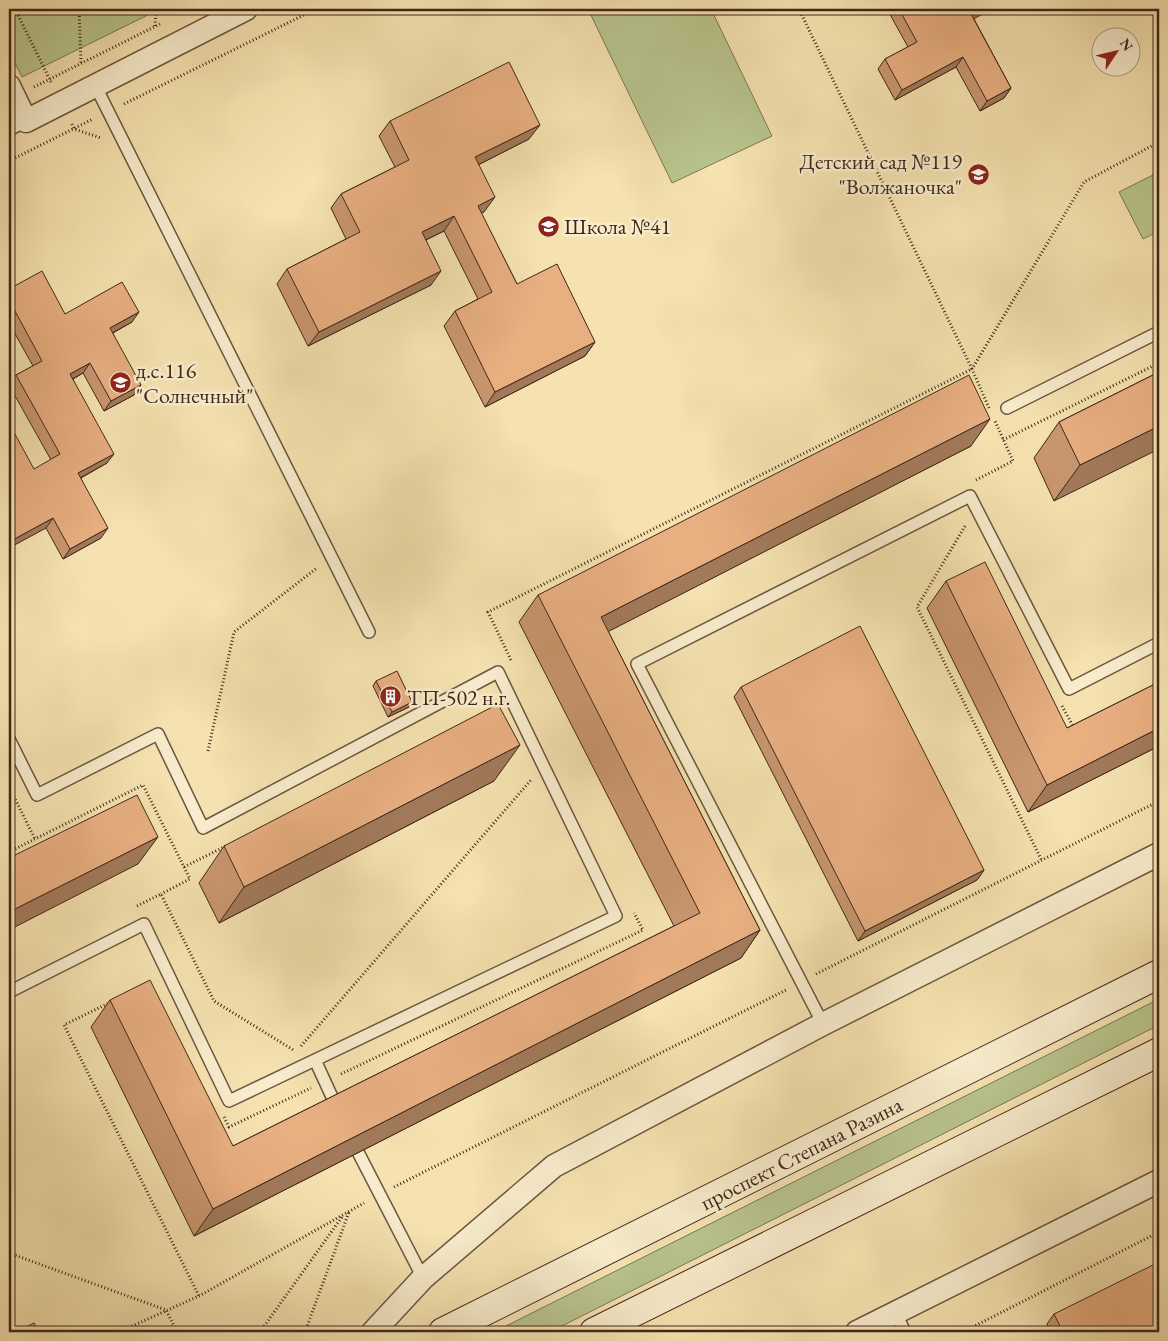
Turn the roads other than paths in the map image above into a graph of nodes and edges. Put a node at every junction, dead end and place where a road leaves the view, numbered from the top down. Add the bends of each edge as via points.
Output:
1 (246, 9) edge
2 (95, 85) junction
3 (11, 92) edge
4 (17, 125) edge
5 (1159, 332) edge
6 (1007, 408) dead end
7 (369, 632) dead end
8 (1159, 645) edge
9 (9, 739) edge
10 (1159, 854) edge
11 (1159, 974) edge
12 (9, 992) edge
13 (823, 1024) junction
14 (1159, 1052) edge
15 (315, 1060) junction
16 (338, 1111) edge
17 (358, 1152) edge
18 (1159, 1181) edge
19 (423, 1278) junction
20 (901, 1323) edge
21 (373, 1332) edge
22 (443, 1332) edge
23 (594, 1332) edge
24 (857, 1332) edge

1 - 2 street
2 - 4 street
2 - 7 lane
3 - 4 street
5 - 6 lane
8 - 13 lane via 1069,689 970,496 637,664
9 - 15 lane via 37,795 158,734 203,828 498,672 616,916
10 - 13 street
11 - 22 main road, проспект Степана Разина
12 - 15 lane via 144,924 229,1101
13 - 19 street via 554,1166
14 - 23 main road
15 - 16 lane
17 - 19 lane
18 - 20 street
19 - 21 street
20 - 24 street

